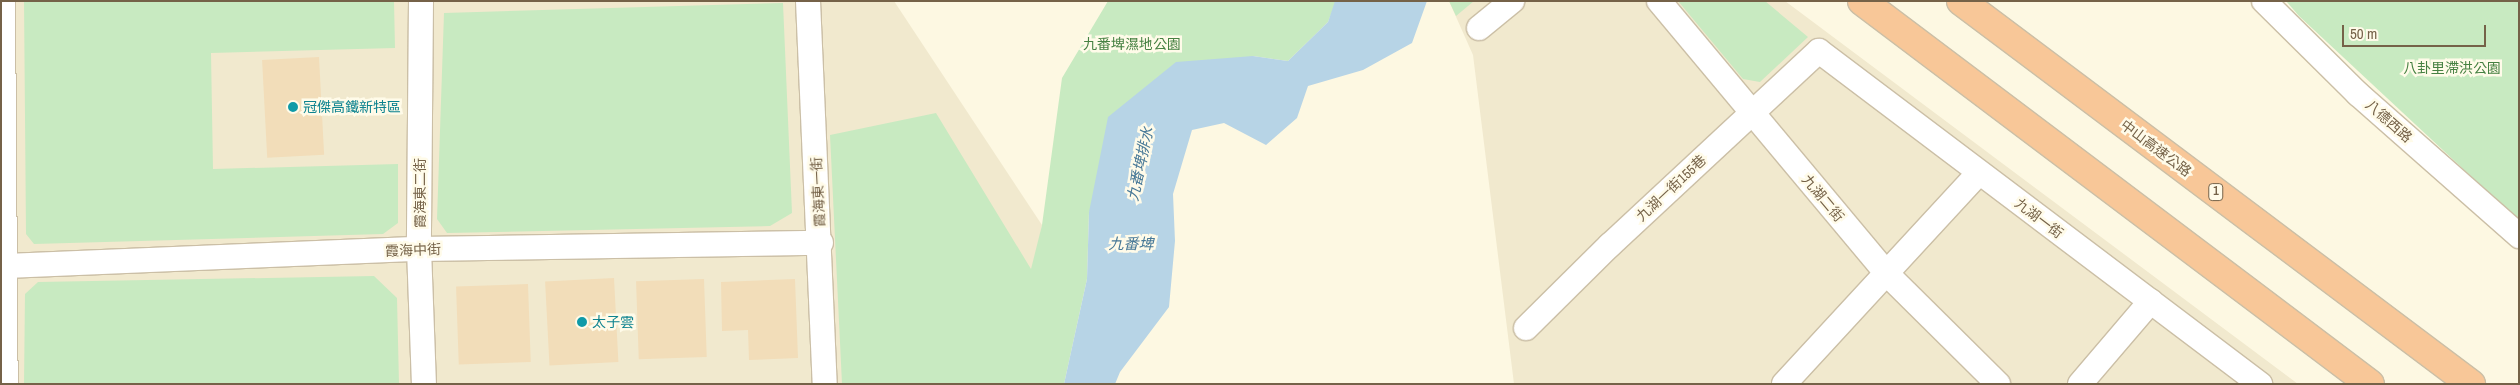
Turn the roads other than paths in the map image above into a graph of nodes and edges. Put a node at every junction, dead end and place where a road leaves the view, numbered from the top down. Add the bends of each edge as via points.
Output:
1 (3, 1) edge
2 (421, 1) edge
3 (808, 1) edge
4 (1512, 1) edge
5 (1660, 1) edge
6 (1862, 1) edge
7 (1961, 1) edge
8 (2264, 1) edge
9 (1479, 28) dead end
10 (1819, 51) joint
11 (1751, 114) junction
12 (1979, 173) junction
13 (2519, 236) edge
14 (820, 243) junction
15 (420, 249) junction
16 (6, 266) junction
17 (1888, 274) junction
18 (2151, 301) junction
19 (1526, 328) dead end
20 (6, 384) edge
21 (424, 384) edge
22 (825, 384) edge
23 (1784, 384) edge
24 (1998, 384) edge
25 (2080, 384) edge
26 (2260, 384) edge
27 (2370, 384) edge
28 (2471, 384) edge

1 - 16 street
2 - 15 street, 霞海東二街
3 - 14 street, 霞海東一街
4 - 9 street
5 - 11 street, 九湖二街
6 - 27 highway
7 - 28 highway, 中山高速公路 / 1
8 - 13 street, 八德西路 via 2358,94
10 - 11 street, 九湖一街155巷
10 - 12 street, 九湖一街
11 - 17 street, 九湖二街
11 - 19 street, 九湖一街155巷
12 - 17 street
12 - 18 street, 九湖一街
14 - 15 street, 霞海中街
14 - 22 street, 霞海東一街
15 - 16 street, 霞海中街
15 - 21 street, 霞海東二街
16 - 20 street
17 - 23 street
17 - 24 street, 九湖二街
18 - 25 street
18 - 26 street, 九湖一街

